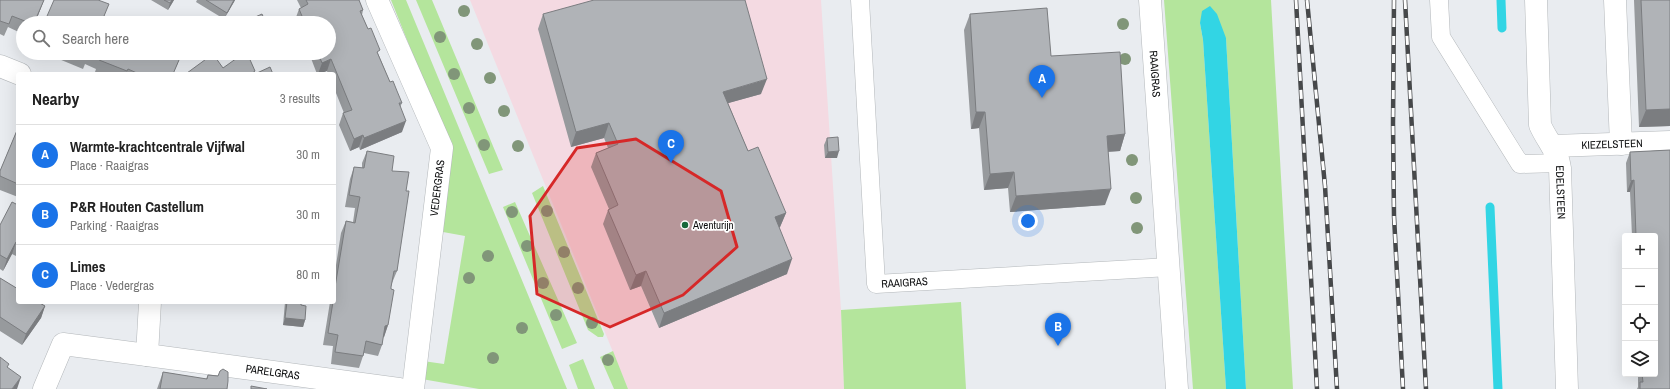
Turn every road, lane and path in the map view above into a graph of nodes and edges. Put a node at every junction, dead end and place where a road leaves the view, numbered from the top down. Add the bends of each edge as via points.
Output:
1 (377, 0) edge
2 (860, 0) edge
3 (1150, 0) edge
4 (1439, 0) edge
5 (1536, 0) edge
6 (1615, 0) edge
7 (0, 66) edge
8 (16, 72) edge
9 (1670, 142) edge
10 (1621, 144) junction
11 (1556, 154) junction
12 (1169, 267) junction
13 (150, 304) edge
14 (147, 355) junction
15 (44, 389) edge
16 (398, 389) edge
17 (413, 389) edge
18 (1177, 389) edge
19 (1567, 389) edge

1 - 17 street, VEDERGRAS via 442,148
2 - 12 lane, RAAIGRAS via 876,284
3 - 12 street, RAAIGRAS
4 - 11 lane via 1441,36 1520,164
5 - 11 street via 1540,125
6 - 10 street
7 - 8 street
9 - 10 street, KIEZELSTEEN
10 - 11 street, KIEZELSTEEN
11 - 19 street, EDELSTEEN
12 - 18 street, RAAIGRAS
13 - 14 street
14 - 15 street, PARELGRAS via 63,344
14 - 16 street, PARELGRAS

